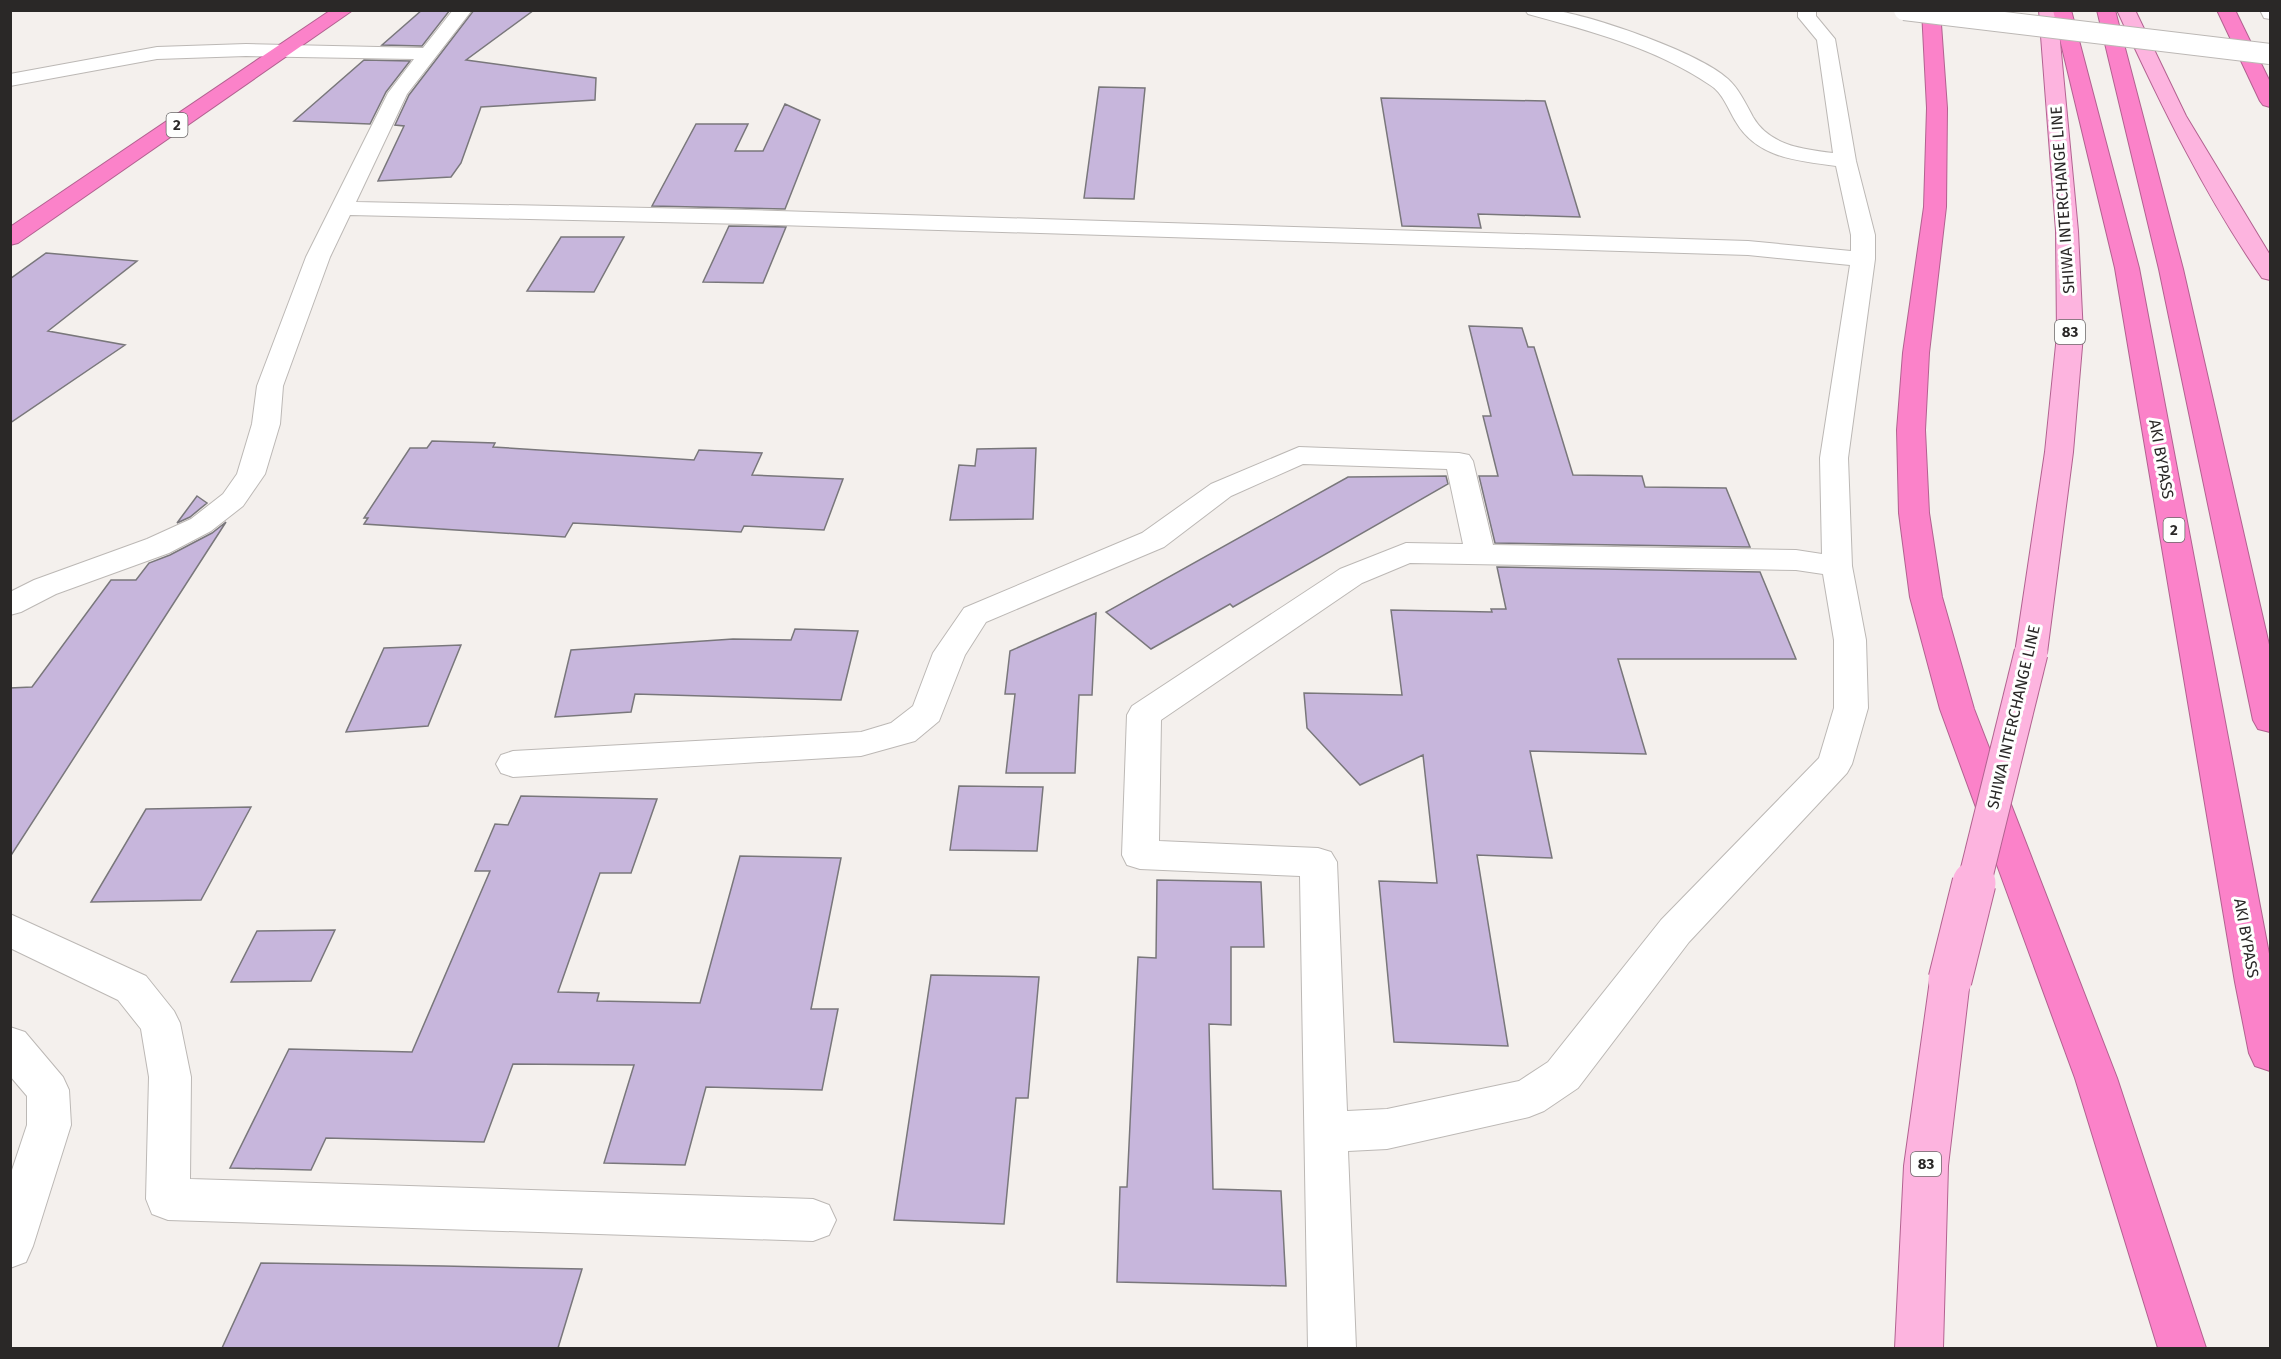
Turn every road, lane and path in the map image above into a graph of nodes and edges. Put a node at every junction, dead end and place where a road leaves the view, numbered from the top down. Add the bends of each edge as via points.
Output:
1 (344, 10) edge
2 (463, 10) edge
3 (1534, 10) edge
4 (1807, 10) edge
5 (1904, 10) edge
6 (1931, 10) edge
7 (2048, 10) edge
8 (2062, 10) edge
9 (2106, 10) edge
10 (2126, 10) edge
11 (2226, 10) edge
12 (285, 51) junction
13 (430, 54) junction
14 (2271, 54) edge
15 (10, 80) edge
16 (2271, 100) edge
17 (1845, 160) junction
18 (341, 208) junction
19 (10, 238) edge
20 (1863, 259) junction
21 (2271, 273) edge
22 (1480, 555) junction
23 (1837, 566) junction
24 (10, 605) edge
25 (2271, 720) edge
26 (513, 764) dead end
27 (10, 930) edge
28 (10, 1045) edge
29 (2271, 1053) edge
30 (1326, 1132) junction
31 (813, 1221) dead end
32 (10, 1246) edge
33 (1332, 1348) edge
34 (1919, 1348) edge
35 (2182, 1348) edge

1 - 12 highway, 2
2 - 13 street
3 - 17 street via 1590,25 1687,63 1721,83 1757,137 1811,157
4 - 17 street via 1807,16 1826,39
5 - 14 street, bridge
6 - 35 highway via 1936,108 1935,207 1916,353 1911,430 1914,513 1926,597 1957,709 2096,1078
7 - 34 main road, SHIWA INTERCHANGE LINE / 83, bridge via 2067,231 2070,335 2059,452 2031,652 1950,980 1926,1166
8 - 29 highway, AKI BYPASS / 2 via 2127,268
9 - 25 highway via 2171,270
10 - 21 main road via 2176,116
11 - 16 highway
12 - 13 street
12 - 15 street via 157,53
12 - 19 highway, 2
13 - 18 street via 398,93
17 - 20 street via 1863,234
18 - 20 street via 1737,248
18 - 24 street via 318,257 270,386 266,424 251,474 233,500 201,525 158,546 45,587
20 - 23 street via 1834,458
22 - 23 street via 1796,560
22 - 26 street via 1459,461 1299,455 1221,490 1153,540 975,615 949,653 927,713 903,732 861,744
22 - 30 street via 1406,553 1351,576 1144,715 1140,855 1318,862
23 - 30 street via 1850,640 1851,708 1835,764 1675,930 1563,1076 1529,1098 1387,1129
27 - 31 street via 132,988 160,1023 170,1077 168,1199
28 - 32 street via 48,1090 49,1125
30 - 33 street

